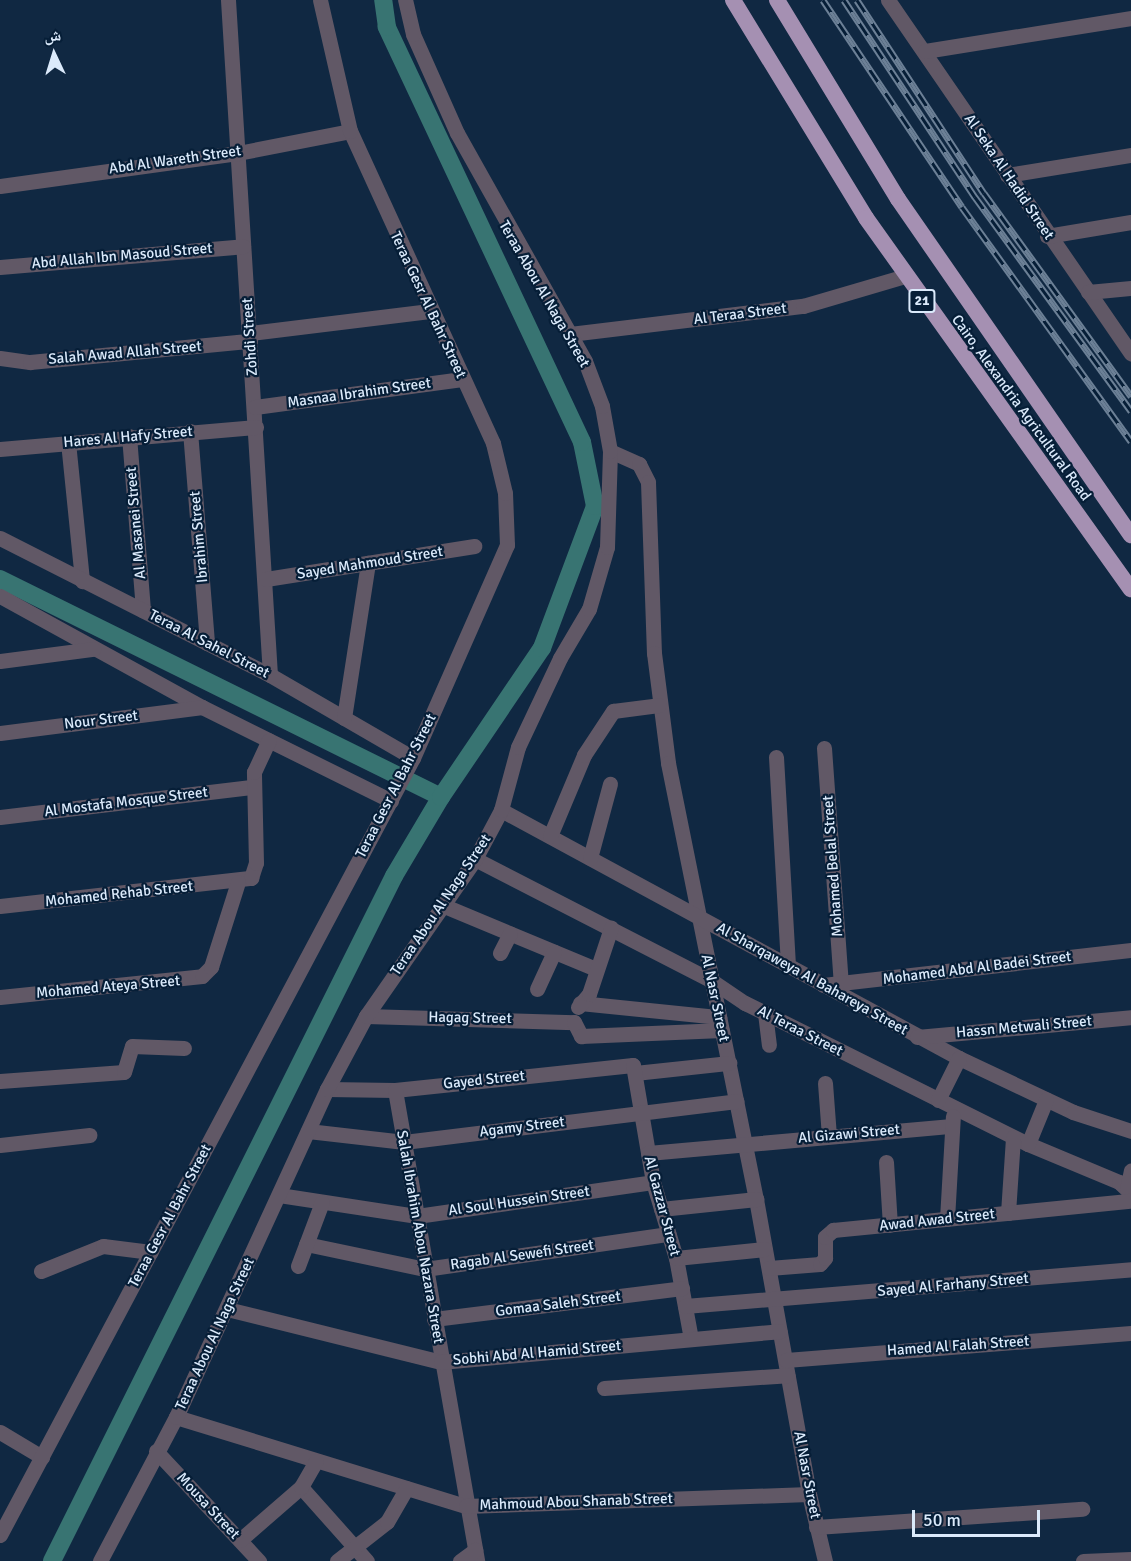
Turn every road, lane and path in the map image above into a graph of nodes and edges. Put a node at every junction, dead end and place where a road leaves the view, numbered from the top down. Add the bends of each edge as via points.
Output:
1 (228, 0) edge
2 (320, 0) edge
3 (405, 0) edge
4 (733, 0) edge
5 (777, 0) edge
6 (888, 0) edge
7 (1131, 18) edge
8 (925, 51) junction
9 (350, 131) junction
10 (238, 153) junction
11 (1131, 155) edge
12 (1007, 175) junction
13 (0, 186) edge
14 (1131, 222) edge
15 (1047, 236) junction
16 (243, 246) junction
17 (0, 267) edge
18 (905, 276) junction
19 (1131, 288) edge
20 (1088, 292) junction
21 (430, 311) junction
22 (570, 334) junction
23 (250, 337) junction
24 (1129, 348) edge
25 (0, 358) edge
26 (462, 379) junction
27 (255, 407) junction
28 (256, 427) junction
29 (190, 431) junction
30 (129, 436) junction
31 (69, 442) junction
32 (0, 449) edge
33 (610, 451) junction
34 (1131, 535) edge
35 (0, 538) edge
36 (474, 546) dead end
37 (368, 563) junction
38 (266, 579) junction
39 (82, 581) junction
40 (1131, 590) edge
41 (0, 596) edge
42 (143, 610) junction
43 (207, 643) junction
44 (93, 649) junction
45 (0, 661) edge
46 (270, 675) junction
47 (660, 705) junction
48 (202, 707) junction
49 (344, 718) junction
50 (0, 733) edge
51 (269, 740) junction
52 (824, 748) dead end
53 (776, 757) dead end
54 (413, 759) junction
55 (610, 784) dead end
56 (253, 787) junction
57 (391, 801) junction
58 (501, 810) junction
59 (0, 817) edge
60 (550, 836) junction
61 (590, 858) junction
62 (475, 859) junction
63 (238, 882) junction
64 (442, 905) junction
65 (0, 906) edge
66 (698, 917) junction
67 (611, 928) junction
68 (510, 933) junction
69 (1131, 950) edge
70 (554, 952) junction
71 (500, 953) dead end
72 (788, 966) junction
73 (596, 969) junction
74 (712, 981) junction
75 (842, 983) junction
76 (823, 985) junction
77 (537, 989) dead end
78 (0, 996) edge
79 (580, 1003) junction
80 (623, 1007) junction
81 (765, 1013) junction
82 (366, 1016) junction
83 (1131, 1017) edge
84 (574, 1022) junction
85 (720, 1024) junction
86 (625, 1034) junction
87 (917, 1037) junction
88 (769, 1045) dead end
89 (184, 1048) dead end
90 (958, 1058) junction
91 (729, 1063) junction
92 (635, 1073) junction
93 (0, 1081) edge
94 (825, 1083) dead end
95 (327, 1089) junction
96 (395, 1090) junction
97 (938, 1100) junction
98 (1046, 1100) junction
99 (736, 1101) junction
100 (953, 1107) junction
101 (641, 1112) junction
102 (952, 1126) junction
103 (308, 1131) junction
104 (1131, 1131) edge
105 (89, 1135) dead end
106 (829, 1136) junction
107 (1013, 1137) junction
108 (404, 1142) junction
109 (745, 1143) junction
110 (1028, 1144) junction
111 (0, 1145) edge
112 (648, 1153) junction
113 (886, 1162) dead end
114 (1131, 1170) edge
115 (653, 1182) junction
116 (1130, 1194) edge
117 (279, 1195) junction
118 (756, 1199) junction
119 (322, 1202) junction
120 (661, 1209) junction
121 (1008, 1213) junction
122 (417, 1216) junction
123 (946, 1219) junction
124 (890, 1225) junction
125 (669, 1234) junction
126 (306, 1244) junction
127 (765, 1249) junction
128 (151, 1252) junction
129 (676, 1258) junction
130 (298, 1266) dead end
131 (769, 1268) junction
132 (425, 1269) junction
133 (1131, 1269) edge
134 (41, 1271) dead end
135 (682, 1288) junction
136 (775, 1301) junction
137 (685, 1306) junction
138 (227, 1309) junction
139 (434, 1319) junction
140 (780, 1331) junction
141 (1131, 1333) edge
142 (692, 1338) junction
143 (786, 1360) junction
144 (441, 1362) junction
145 (789, 1376) junction
146 (604, 1388) dead end
147 (176, 1418) junction
148 (0, 1432) edge
149 (156, 1451) junction
150 (42, 1457) junction
151 (316, 1461) junction
152 (301, 1487) junction
153 (407, 1488) junction
154 (808, 1494) junction
155 (466, 1506) junction
156 (1082, 1509) dead end
157 (816, 1527) junction
158 (0, 1535) edge
159 (240, 1540) junction
160 (356, 1548) junction
161 (476, 1555) edge
162 (1131, 1559) edge
163 (100, 1561) edge
164 (259, 1561) edge
165 (337, 1561) edge
166 (367, 1561) edge
167 (460, 1561) edge
168 (825, 1561) edge
169 (1083, 1561) edge

1 - 10 street, Zohdi Street
2 - 9 street, Teraa Gesr Al Bahr Street
3 - 22 street, Teraa Abou Al Naga Street via 413,34 457,133 488,195
4 - 18 highway, Cairo, Alexandria Agricultural Road / 21
5 - 34 highway, Cairo, Alexandria Agricultural Road / 21 via 898,199
6 - 8 street, Al Seka Al Hadid Street
7 - 8 street
8 - 12 street, Al Seka Al Hadid Street
9 - 10 street, Abd Al Wareth Street
9 - 21 street, Teraa Gesr Al Bahr Street
10 - 13 street, Abd Al Wareth Street
10 - 16 street, Zohdi Street
11 - 12 street
12 - 15 street, Al Seka Al Hadid Street
14 - 15 street
15 - 20 street, Al Seka Al Hadid Street
16 - 17 street, Abd Allah Ibn Masoud Street
16 - 23 street, Zohdi Street
18 - 22 street, Al Teraa Street via 803,306
18 - 40 highway, Cairo, Alexandria Agricultural Road / 21
19 - 20 street
20 - 24 street, Al Seka Al Hadid Street
21 - 23 street, Salah Awad Allah Street
21 - 26 street, Teraa Gesr Al Bahr Street
22 - 33 street, Teraa Abou Al Naga Street via 602,406
23 - 25 street, Salah Awad Allah Street via 30,362
23 - 27 street, Zohdi Street
26 - 27 street, Masnaa Ibrahim Street
26 - 54 street, Teraa Gesr Al Bahr Street via 500,466 508,522 507,545
27 - 28 street, Zohdi Street
28 - 29 street, Hares Al Hafy Street
28 - 38 street, Zohdi Street
29 - 30 street, Hares Al Hafy Street
29 - 43 street, Ibrahim Street
30 - 31 street, Hares Al Hafy Street
30 - 42 street, Al Masanei Street
31 - 32 street, Hares Al Hafy Street
31 - 39 street
33 - 47 street, Al Nasr Street via 639,464 648,482
33 - 58 street, Teraa Abou Al Naga Street via 611,515 600,579 589,609 529,721
35 - 39 street, Teraa Al Sahel Street
36 - 37 street, Sayed Mahmoud Street
37 - 38 street, Sayed Mahmoud Street
37 - 49 street
38 - 46 street, Zohdi Street
39 - 42 street, Teraa Al Sahel Street
41 - 44 street
42 - 43 street, Teraa Al Sahel Street
43 - 46 street, Teraa Al Sahel Street
44 - 45 street
44 - 48 street
46 - 49 street, Teraa Al Sahel Street
47 - 60 street via 613,711 584,755
47 - 66 street, Al Nasr Street
48 - 50 street, Nour Street
48 - 51 street
49 - 54 street, Teraa Al Sahel Street
51 - 56 street via 259,759
51 - 57 street
52 - 75 street, Mohamed Belal Street
53 - 72 street
54 - 57 street, Teraa Gesr Al Bahr Street
55 - 61 street
56 - 59 street, Al Mostafa Mosque Street
56 - 63 street via 255,873
57 - 128 street, Teraa Gesr Al Bahr Street
58 - 60 street, Al Sharqaweya Al Bahareya Street
58 - 62 street, Teraa Abou Al Naga Street
60 - 61 street, Al Sharqaweya Al Bahareya Street
61 - 66 street, Al Sharqaweya Al Bahareya Street
62 - 64 street, Teraa Abou Al Naga Street
62 - 67 street, Al Teraa Street
63 - 65 street, Mohamed Rehab Street
63 - 78 street, Mohamed Ateya Street via 211,967 191,979
64 - 68 street
64 - 82 street, Teraa Abou Al Naga Street
66 - 72 street, Al Sharqaweya Al Bahareya Street
66 - 74 street, Al Nasr Street
67 - 73 street
67 - 74 street, Al Teraa Street
68 - 70 street
68 - 71 street
69 - 75 street, Mohamed Abd Al Badei Street
70 - 73 street
70 - 77 street
72 - 76 street, Al Sharqaweya Al Bahareya Street
73 - 79 street via 589,994
74 - 81 street, Al Teraa Street
74 - 85 street, Al Nasr Street
75 - 76 street, Mohamed Abd Al Badei Street
76 - 87 street, Al Sharqaweya Al Bahareya Street
79 - 80 street
79 - 84 street
80 - 85 street
80 - 86 street
81 - 88 street
81 - 97 street, Al Teraa Street
82 - 84 street, Hagag Street
82 - 95 street, Teraa Abou Al Naga Street
83 - 87 street, Hassn Metwali Street
84 - 86 street via 579,1036
85 - 86 street
85 - 91 street, Al Nasr Street
87 - 90 street, Al Sharqaweya Al Bahareya Street
89 - 93 street via 132,1046 124,1072
90 - 97 street
90 - 98 street, Al Sharqaweya Al Bahareya Street
91 - 92 street
91 - 99 street, Al Nasr Street
92 - 96 street, Gayed Street via 630,1064
92 - 101 street, Al Gazzar Street
94 - 106 street
95 - 96 street, Gayed Street
95 - 103 street, Teraa Abou Al Naga Street
96 - 108 street, Salah Ibrahim Abou Nazara Street
97 - 100 street, Al Teraa Street
98 - 104 street, Al Sharqaweya Al Bahareya Street
98 - 110 street
99 - 101 street, Agamy Street
99 - 109 street, Al Nasr Street
100 - 102 street
100 - 107 street, Al Teraa Street
101 - 108 street, Agamy Street
101 - 112 street, Al Gazzar Street
102 - 106 street, Al Gizawi Street
102 - 123 street
103 - 108 street, Agamy Street
103 - 117 street, Teraa Abou Al Naga Street
105 - 111 street
106 - 109 street, Al Gizawi Street
107 - 110 street, Al Teraa Street
107 - 121 street
108 - 122 street, Salah Ibrahim Abou Nazara Street
109 - 112 street, Al Gizawi Street
109 - 118 street, Al Nasr Street
110 - 116 street, Al Teraa Street
112 - 115 street, Al Gazzar Street
113 - 124 street
114 - 116 street
115 - 120 street, Al Gazzar Street
115 - 122 street, Al Soul Hussein Street
116 - 121 street, Awad Awad Street
117 - 119 street, Al Soul Hussein Street
117 - 138 street, Teraa Abou Al Naga Street
118 - 120 street
118 - 127 street, Al Nasr Street
119 - 122 street, Al Soul Hussein Street
119 - 126 street
120 - 125 street, Al Gazzar Street
121 - 123 street, Awad Awad Street
122 - 132 street, Salah Ibrahim Abou Nazara Street
123 - 124 street, Awad Awad Street
124 - 131 street, Awad Awad Street via 827,1232 825,1258 820,1264
125 - 129 street, Al Gazzar Street
125 - 132 street, Ragab Al Sewefi Street
126 - 130 street
126 - 132 street, Ragab Al Sewefi Street
127 - 129 street
127 - 131 street, Al Nasr Street
128 - 134 street via 103,1246
128 - 150 street, Teraa Gesr Al Bahr Street
129 - 135 street, Al Gazzar Street
131 - 136 street, Al Nasr Street
132 - 139 street, Salah Ibrahim Abou Nazara Street
133 - 136 street, Sayed Al Farhany Street
135 - 137 street, Al Gazzar Street
135 - 139 street, Gomaa Saleh Street
136 - 137 street, Sayed Al Farhany Street
136 - 140 street, Al Nasr Street
137 - 142 street, Al Gazzar Street
138 - 144 street, Sobhi Abd Al Hamid Street
138 - 147 street, Teraa Abou Al Naga Street
139 - 144 street, Salah Ibrahim Abou Nazara Street
140 - 142 street, Sobhi Abd Al Hamid Street
140 - 143 street, Al Nasr Street
141 - 143 street, Hamed Al Falah Street
142 - 144 street, Sobhi Abd Al Hamid Street
143 - 145 street, Al Nasr Street
144 - 155 street, Salah Ibrahim Abou Nazara Street
145 - 146 street
145 - 154 street, Al Nasr Street
147 - 149 street, Teraa Abou Al Naga Street
147 - 151 street, Mahmoud Abou Shanab Street
148 - 150 street
149 - 159 street, Mousa Street
149 - 163 street, Teraa Abou Al Naga Street
150 - 158 street, Teraa Gesr Al Bahr Street
151 - 152 street
151 - 153 street, Mahmoud Abou Shanab Street
152 - 159 street
152 - 160 street
153 - 155 street, Mahmoud Abou Shanab Street
153 - 160 street via 387,1522
154 - 155 street, Mahmoud Abou Shanab Street
154 - 157 street, Al Nasr Street
155 - 161 street, Salah Ibrahim Abou Nazara Street
156 - 157 street
157 - 168 street, Al Nasr Street
159 - 164 street, Mousa Street
160 - 165 street
160 - 166 street
161 - 167 street
162 - 169 street

